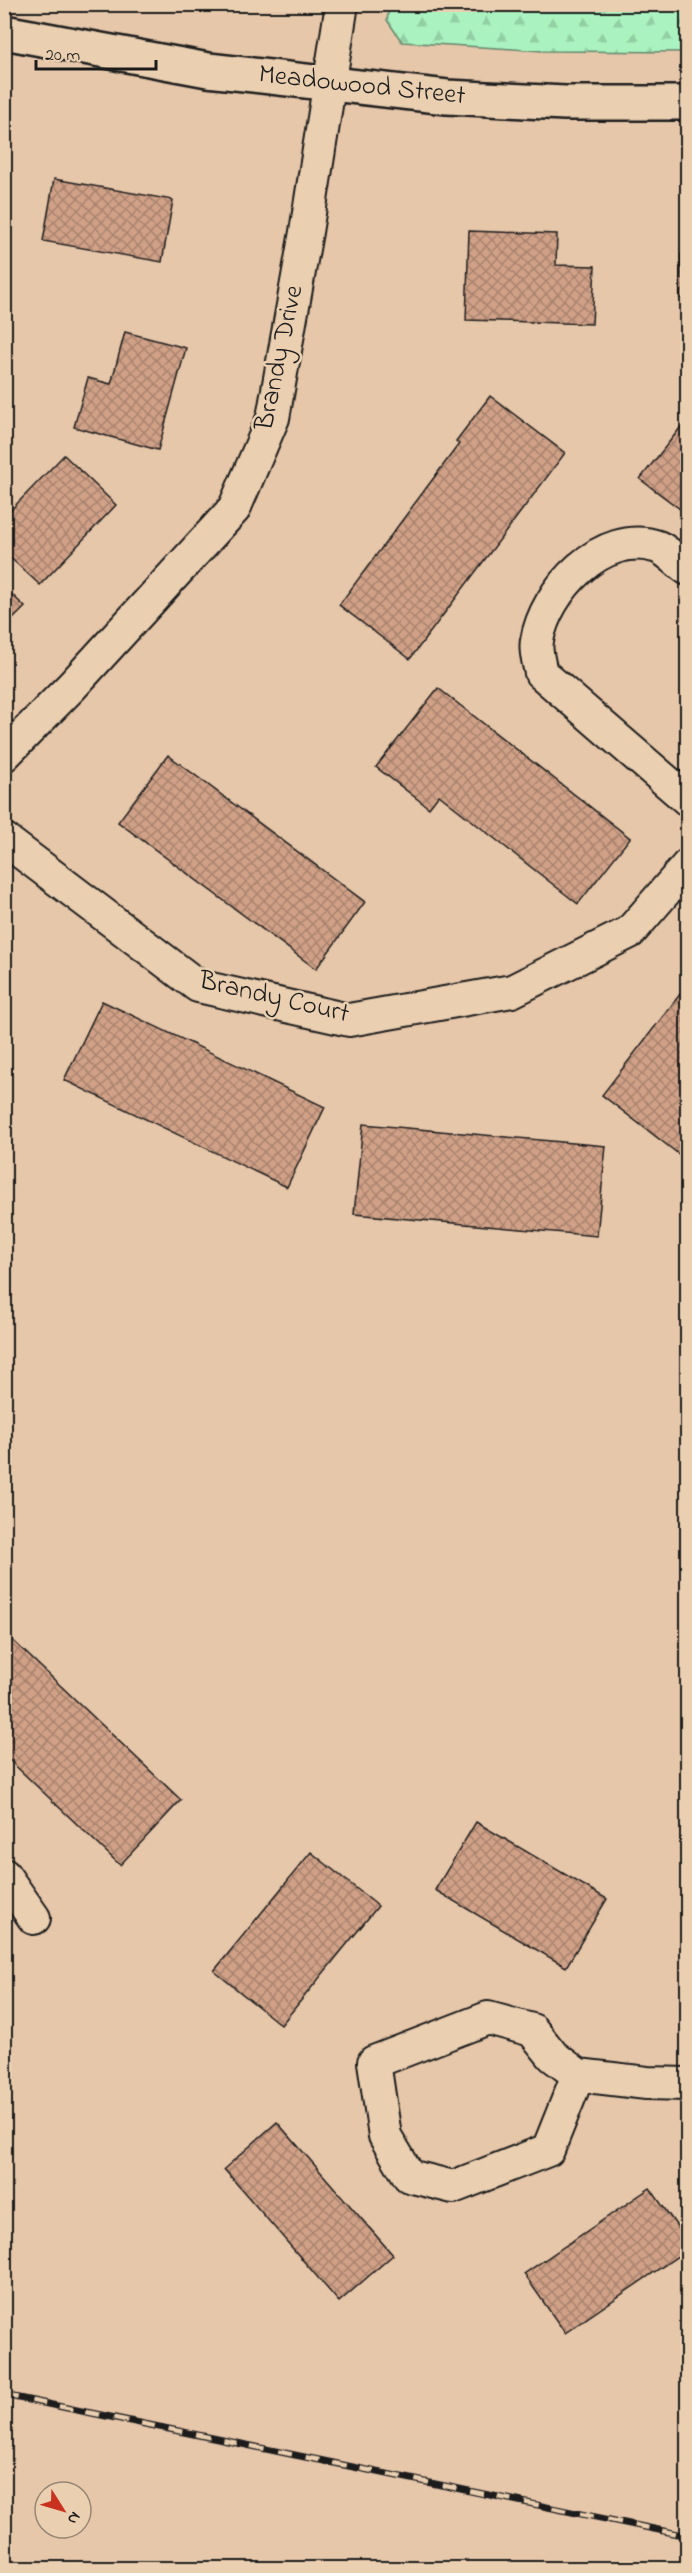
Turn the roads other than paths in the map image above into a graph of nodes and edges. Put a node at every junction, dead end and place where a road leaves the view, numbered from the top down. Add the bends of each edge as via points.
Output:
1 (342, 4) edge
2 (4, 32) edge
3 (329, 83) junction
4 (687, 103) edge
5 (687, 569) edge
6 (4, 755) edge
7 (687, 800) edge
8 (4, 839) edge
9 (687, 865) edge
10 (4, 1875) edge
11 (34, 1918) dead end
12 (578, 2075) junction
13 (687, 2084) edge

1 - 3 street, Brandy Drive
2 - 3 street, Meadowood Street via 208,70
3 - 4 street, Meadowood Street via 447,97 565,103
3 - 6 street, Brandy Drive via 273,418 234,509
5 - 7 street via 659,548 634,544 602,551 562,584 536,642 541,673
8 - 9 street, Brandy Court via 198,986 349,1020 512,990 630,932
10 - 11 street
12 - 12 street via 548,2150 453,2187 409,2176 385,2136 374,2062 488,2018 532,2030 553,2056
12 - 13 street

